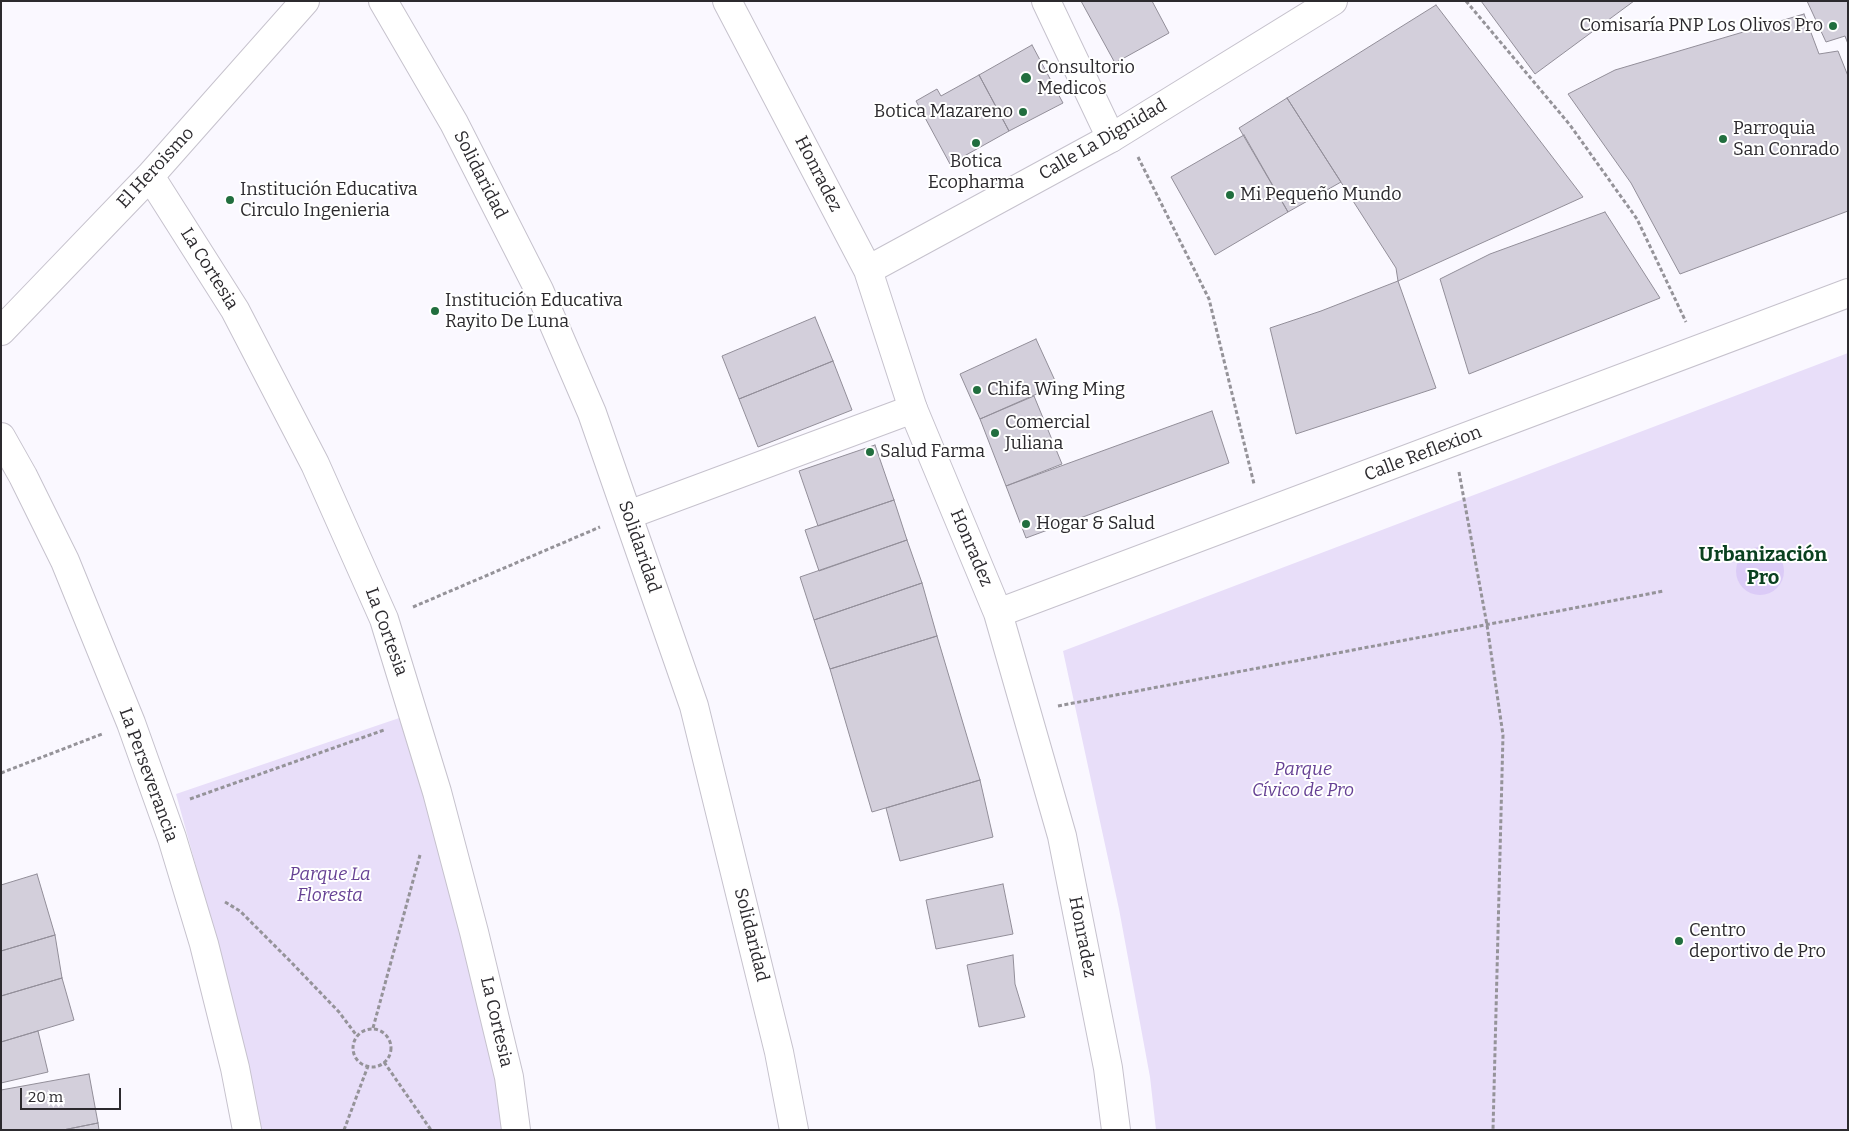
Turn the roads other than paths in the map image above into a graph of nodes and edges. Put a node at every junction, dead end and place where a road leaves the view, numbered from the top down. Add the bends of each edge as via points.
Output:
1 (305, 1) edge
2 (383, 1) edge
3 (727, 1) edge
4 (1046, 1) edge
5 (1333, 1) edge
6 (1118, 134) junction
7 (150, 176) junction
8 (868, 270) junction
9 (1848, 293) edge
10 (1, 331) edge
11 (913, 409) junction
12 (1, 437) edge
13 (628, 515) junction
14 (998, 613) junction
15 (247, 1130) edge
16 (516, 1130) edge
17 (794, 1130) edge
18 (1116, 1130) edge

1 - 7 street, El Heroismo
2 - 13 street, Solidaridad via 454,123 539,290 592,413
3 - 8 street, Honradez
4 - 6 street
5 - 6 street, Calle La Dignidad
6 - 8 street, Calle La Dignidad
7 - 10 street, El Heroismo
7 - 16 street, La Cortesia via 235,310 315,464 384,619 474,932 509,1077
8 - 11 street, Honradez
9 - 14 street, Calle Reflexion
11 - 13 street
11 - 14 street, Honradez
12 - 15 street, La Perseverancia via 65,561 161,809 204,944
13 - 17 street, Solidaridad via 694,706 780,1052
14 - 18 street, Honradez via 1062,836 1108,1068

